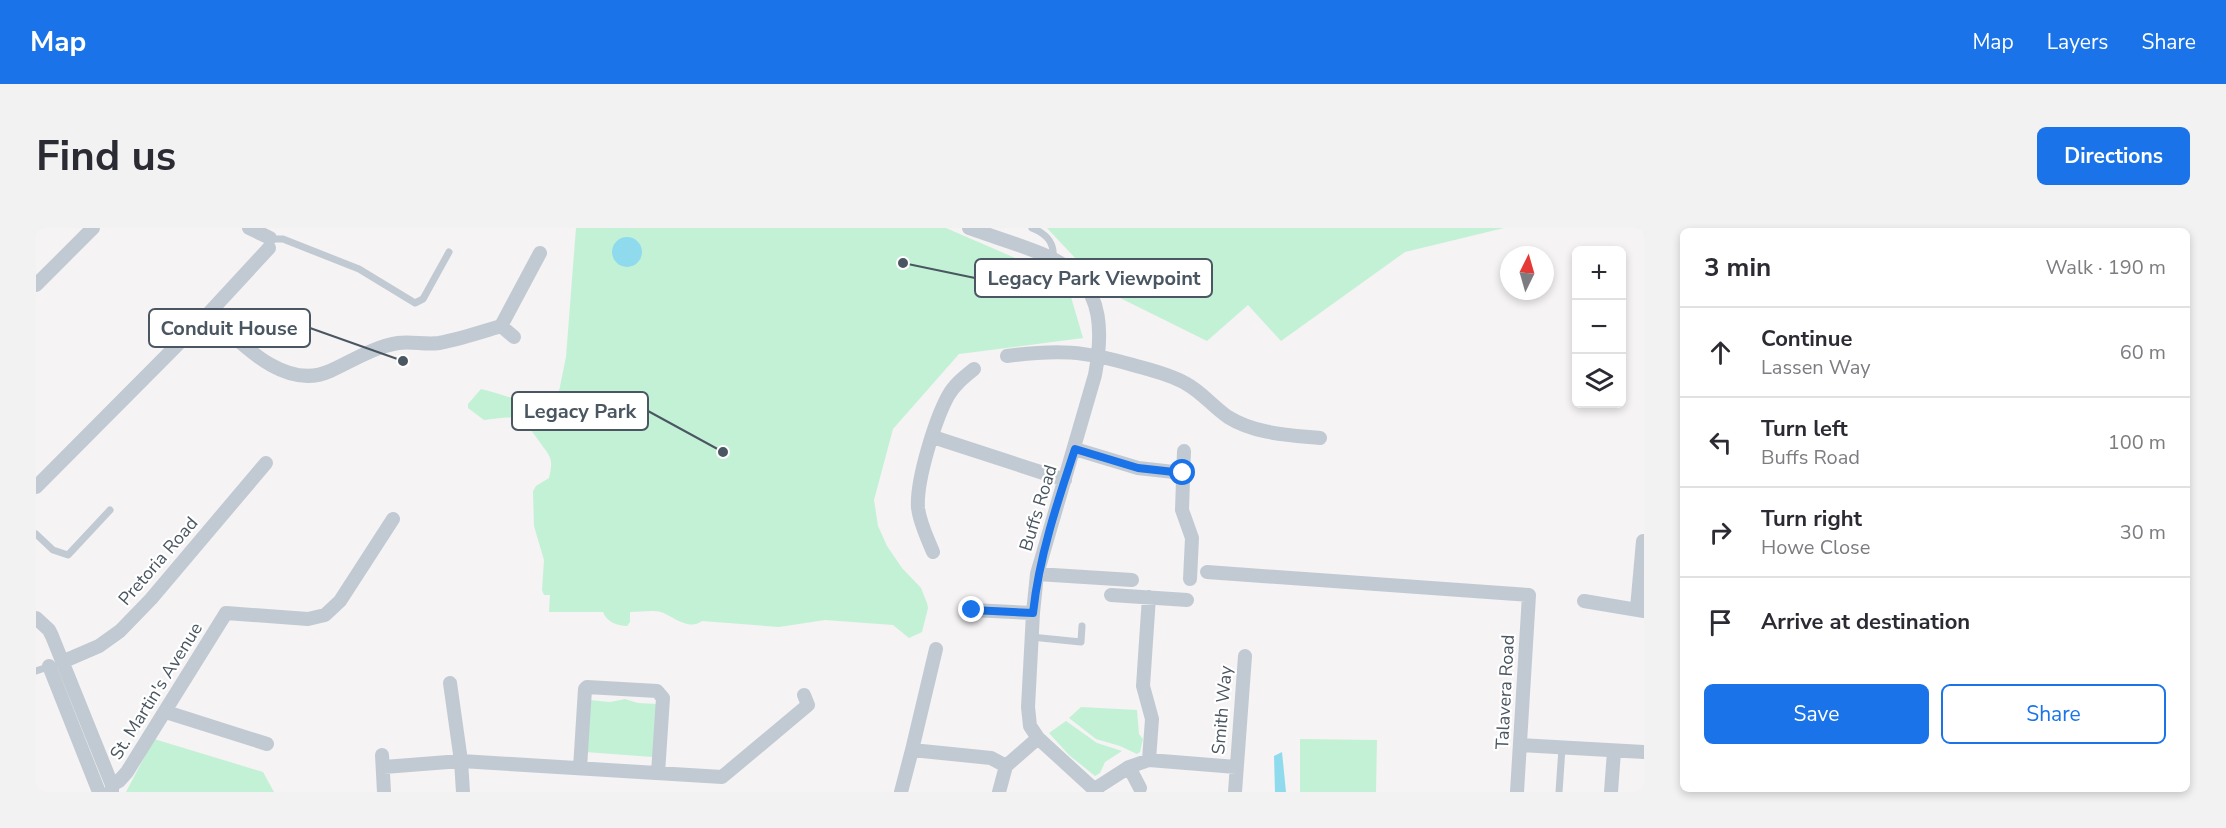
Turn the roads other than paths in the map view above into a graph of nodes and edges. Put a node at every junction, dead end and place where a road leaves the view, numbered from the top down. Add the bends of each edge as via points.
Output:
1 (93, 228) edge
2 (249, 228) edge
3 (969, 228) edge
4 (1032, 228) edge
5 (266, 237) edge
6 (449, 252) dead end
7 (540, 253) dead end
8 (1053, 259) junction
9 (36, 285) edge
10 (209, 313) junction
11 (501, 326) junction
12 (514, 337) dead end
13 (1099, 355) junction
14 (1007, 356) dead end
15 (974, 369) dead end
16 (933, 437) junction
17 (1320, 438) dead end
18 (1075, 449) junction
19 (1184, 451) dead end
20 (266, 463) dead end
21 (1183, 473) junction
22 (1065, 480) junction
23 (36, 487) edge
24 (110, 510) dead end
25 (393, 519) dead end
26 (36, 534) edge
27 (1643, 546) edge
28 (933, 552) dead end
29 (1207, 572) dead end
30 (1037, 574) junction
31 (1190, 579) dead end
32 (1132, 580) dead end
33 (1112, 595) dead end
34 (1149, 597) junction
35 (1187, 600) dead end
36 (1584, 601) dead end
37 (1641, 609) edge
38 (972, 610) dead end
39 (1033, 613) junction
40 (36, 618) edge
41 (1082, 626) dead end
42 (1031, 637) junction
43 (936, 649) dead end
44 (1245, 656) dead end
45 (49, 666) edge
46 (452, 692) dead end
47 (804, 695) dead end
48 (166, 712) junction
49 (1038, 738) junction
50 (267, 744) dead end
51 (1520, 746) junction
52 (1562, 748) junction
53 (912, 750) junction
54 (1614, 751) junction
55 (1644, 752) edge
56 (1149, 760) junction
57 (461, 761) junction
58 (1006, 766) junction
59 (1129, 767) junction
60 (1236, 767) junction
61 (580, 768) junction
62 (658, 773) junction
63 (722, 777) junction
64 (112, 788) edge
65 (1141, 790) edge
66 (1096, 791) edge
67 (99, 792) edge
68 (384, 792) edge
69 (463, 792) edge
70 (723, 792) edge
71 (902, 792) edge
72 (999, 792) edge
73 (1235, 792) edge
74 (1517, 792) edge
75 (1559, 792) edge
76 (1611, 792) edge

1 - 9 street
2 - 5 street
3 - 8 street
4 - 8 lane via 1044,233 1054,250
5 - 6 lane via 283,239 367,273 415,303 423,299
5 - 10 street
7 - 11 street
8 - 13 street, Buffs Road via 1082,279 1094,301 1100,317
10 - 11 street via 255,355 286,372 305,376 328,372 398,343 438,343
10 - 23 street
11 - 12 street
13 - 14 street via 1053,351
13 - 17 street via 1184,382 1226,416 1249,426 1283,435
13 - 18 street, Buffs Road
15 - 16 street via 948,396
16 - 22 street
16 - 28 street via 923,466 918,506
18 - 21 street via 1138,468
18 - 22 street, Buffs Road
19 - 21 street
20 - 45 street, Pretoria Road via 120,631 99,646
21 - 31 street via 1182,510 1192,538
22 - 30 street, Buffs Road
24 - 26 lane via 68,555 53,550
25 - 48 street, St. Martin's Avenue via 384,547 336,607 325,615 308,619 226,613
27 - 37 street
29 - 51 street, Talavera Road via 1529,595
30 - 32 street
30 - 39 street, Buffs Road
33 - 34 street
34 - 35 street
34 - 56 street via 1143,686 1152,719
36 - 37 street
38 - 39 street
39 - 42 street, Buffs Road
40 - 45 street via 49,630
41 - 42 lane via 1081,642
42 - 49 street, Buffs Road via 1028,717
43 - 53 street
44 - 60 street, Smith Way
45 - 64 street
45 - 67 street
46 - 57 street
47 - 63 street via 808,705
48 - 50 street via 236,729
48 - 64 street, St. Martin's Avenue via 123,778
49 - 58 street
49 - 66 street, Buffs Road
51 - 52 street
51 - 74 street, Talavera Road
52 - 54 street
52 - 75 lane
53 - 58 street via 991,758
53 - 71 street
54 - 55 street
54 - 76 street
56 - 59 street, Smith Way
56 - 60 street, Smith Way
57 - 61 street
57 - 68 street via 383,761
57 - 69 street
58 - 72 street
59 - 65 street
59 - 66 street, Smith Way
60 - 73 street, Smith Way
61 - 62 street
61 - 62 street via 585,689 657,691 663,698
62 - 63 street
63 - 70 street

